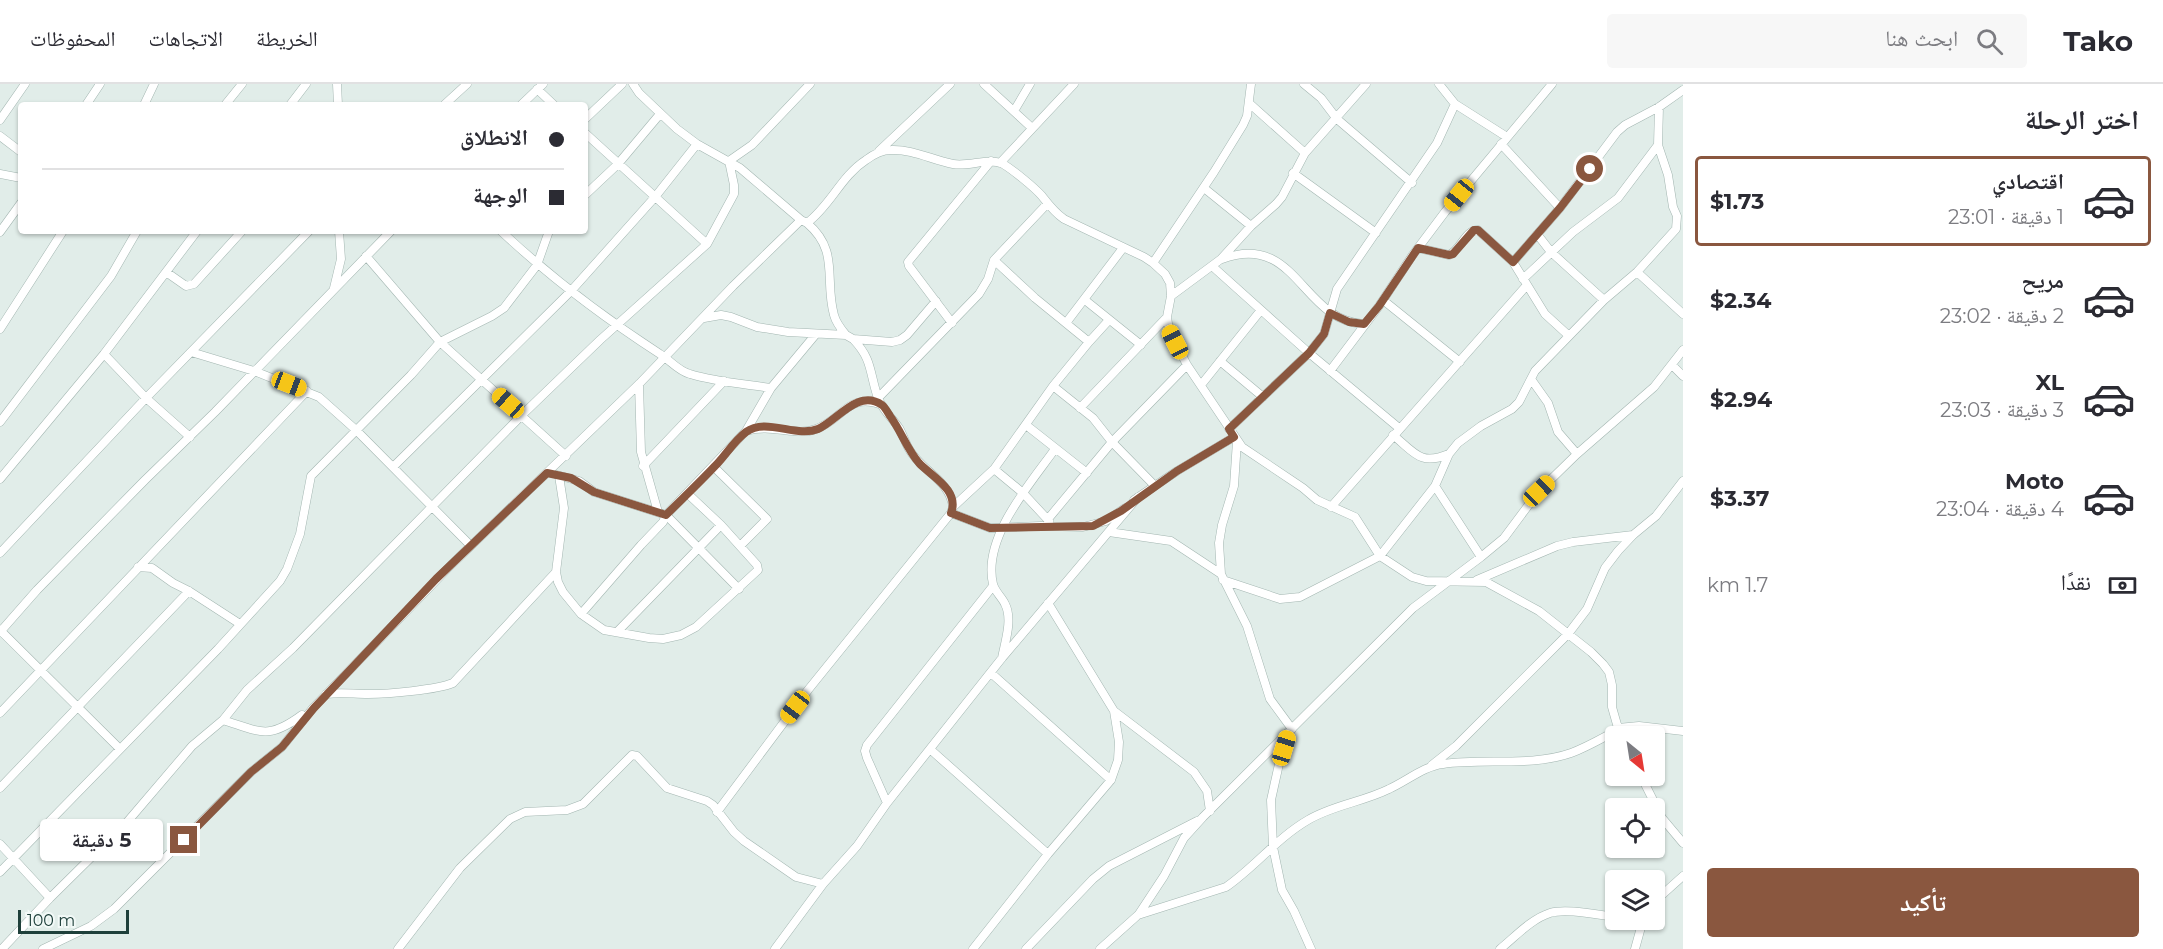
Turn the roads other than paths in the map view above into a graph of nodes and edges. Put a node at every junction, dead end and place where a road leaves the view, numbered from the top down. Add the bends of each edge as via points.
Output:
1 (25, 84) edge
2 (100, 84) edge
3 (154, 84) edge
4 (242, 84) edge
5 (306, 84) edge
6 (338, 84) edge
7 (467, 84) edge
8 (622, 84) edge
9 (627, 84) edge
10 (633, 84) edge
11 (810, 84) edge
12 (950, 84) edge
13 (984, 84) edge
14 (1030, 84) edge
15 (1074, 84) edge
16 (1251, 84) edge
17 (1304, 84) edge
18 (1366, 84) edge
19 (1439, 84) edge
20 (1552, 84) edge
21 (540, 87) edge
22 (1683, 90) edge
23 (639, 93) junction
24 (88, 102) edge
25 (145, 102) edge
26 (227, 102) edge
27 (292, 102) edge
28 (338, 102) edge
29 (447, 102) edge
30 (524, 102) edge
31 (552, 102) edge
32 (1249, 103) junction
33 (1455, 104) junction
34 (1659, 107) junction
35 (1014, 111) junction
36 (660, 114) junction
37 (588, 116) edge
38 (1337, 118) junction
39 (0, 120) edge
40 (1032, 128) junction
41 (0, 136) edge
42 (588, 136) edge
43 (1504, 141) junction
44 (697, 144) junction
45 (1658, 145) junction
46 (18, 150) edge
47 (878, 152) junction
48 (1305, 153) junction
49 (729, 161) junction
50 (991, 161) junction
51 (1000, 163) junction
52 (618, 164) junction
53 (1293, 173) junction
54 (0, 174) edge
55 (18, 177) edge
56 (1412, 183) junction
57 (1204, 188) junction
58 (588, 192) edge
59 (655, 197) junction
60 (1047, 204) junction
61 (18, 207) edge
62 (1560, 208) junction
63 (804, 221) junction
64 (1251, 226) junction
65 (0, 232) edge
66 (1376, 233) junction
67 (61, 234) edge
68 (135, 234) edge
69 (195, 234) edge
70 (239, 234) edge
71 (306, 234) edge
72 (339, 234) edge
73 (388, 234) edge
74 (504, 234) edge
75 (548, 234) edge
76 (1537, 234) junction
77 (707, 244) junction
78 (1123, 248) junction
79 (1418, 248) junction
80 (1551, 252) junction
81 (366, 256) junction
82 (1221, 259) junction
83 (994, 260) junction
84 (1513, 262) junction
85 (1153, 263) junction
86 (537, 265) junction
87 (1212, 266) junction
88 (166, 272) junction
89 (1637, 272) junction
90 (1525, 282) junction
91 (334, 289) junction
92 (571, 291) junction
93 (1171, 296) junction
94 (1085, 300) junction
95 (1383, 300) junction
96 (1604, 300) junction
97 (936, 301) junction
98 (1262, 310) junction
99 (1330, 313) junction
100 (1683, 314) edge
101 (1167, 317) junction
102 (704, 318) junction
103 (1109, 320) junction
104 (952, 323) junction
105 (1066, 323) junction
106 (1364, 324) junction
107 (616, 325) junction
108 (0, 329) edge
109 (816, 334) junction
110 (1568, 335) junction
111 (849, 337) junction
112 (440, 342) junction
113 (1089, 342) junction
114 (1141, 345) junction
115 (1683, 350) edge
116 (192, 352) junction
117 (1309, 353) junction
118 (104, 354) junction
119 (665, 356) junction
120 (1220, 361) junction
121 (1460, 362) junction
122 (1187, 364) junction
123 (1672, 365) junction
124 (1330, 370) junction
125 (254, 371) junction
126 (1683, 376) edge
127 (481, 378) junction
128 (1530, 378) junction
129 (724, 381) junction
130 (639, 384) junction
131 (1201, 385) junction
132 (1053, 386) junction
133 (771, 388) junction
134 (307, 391) junction
135 (1263, 397) junction
136 (146, 398) junction
137 (880, 402) junction
138 (1080, 408) junction
139 (522, 415) junction
140 (0, 422) edge
141 (1026, 425) junction
142 (1400, 428) junction
143 (1229, 429) junction
144 (356, 430) junction
145 (746, 432) junction
146 (1393, 435) junction
147 (190, 436) junction
148 (1236, 439) junction
149 (1112, 442) junction
150 (1055, 449) junction
151 (1449, 454) junction
152 (1577, 454) junction
153 (566, 456) junction
154 (643, 466) junction
155 (393, 467) junction
156 (714, 467) junction
157 (994, 469) junction
158 (547, 473) junction
159 (1087, 473) junction
160 (559, 476) junction
161 (0, 479) edge
162 (1683, 480) edge
163 (1155, 486) junction
164 (1435, 486) junction
165 (1023, 493) junction
166 (688, 494) junction
167 (1138, 497) junction
168 (432, 506) junction
169 (1331, 507) junction
170 (952, 510) junction
171 (662, 514) junction
172 (1048, 519) junction
173 (721, 525) junction
174 (1054, 526) junction
175 (1003, 528) junction
176 (1109, 532) junction
177 (1633, 535) junction
178 (470, 545) junction
179 (740, 546) junction
180 (699, 548) junction
181 (0, 554) edge
182 (1380, 556) junction
183 (1481, 557) junction
184 (138, 567) junction
185 (556, 572) junction
186 (1222, 577) junction
187 (1449, 580) junction
188 (1474, 581) junction
189 (993, 586) junction
190 (738, 589) junction
191 (189, 591) junction
192 (1048, 603) junction
193 (580, 614) junction
194 (240, 624) junction
195 (0, 631) edge
196 (617, 632) junction
197 (1568, 634) junction
198 (1002, 658) junction
199 (41, 669) junction
200 (991, 674) junction
201 (326, 694) junction
202 (78, 707) junction
203 (314, 708) junction
204 (1114, 711) junction
205 (0, 713) edge
206 (223, 720) junction
207 (1617, 726) edge
208 (1665, 728) edge
209 (1290, 730) junction
210 (1683, 731) edge
211 (1605, 737) edge
212 (120, 749) junction
213 (931, 750) junction
214 (1427, 769) junction
215 (1112, 780) junction
216 (1646, 786) edge
217 (0, 789) edge
218 (887, 803) junction
219 (1210, 811) junction
220 (717, 812) junction
221 (1203, 817) junction
222 (1683, 843) edge
223 (0, 844) edge
224 (1273, 847) junction
225 (1048, 854) junction
226 (14, 857) junction
227 (0, 872) edge
228 (1683, 876) edge
229 (823, 884) junction
230 (1665, 892) edge
231 (50, 898) junction
232 (1138, 915) junction
233 (1605, 916) edge
234 (1640, 930) edge
235 (2, 949) edge
236 (43, 949) edge
237 (398, 949) edge
238 (775, 949) edge
239 (973, 949) edge
240 (1026, 949) edge
241 (1100, 949) edge
242 (1311, 949) edge
243 (1500, 949) edge
244 (1635, 949) edge

1 - 39 street
2 - 24 street
3 - 25 street
4 - 26 street
5 - 27 street
6 - 28 street
7 - 29 street
8 - 37 street
9 - 23 street
10 - 23 street
11 - 49 street via 752,146
12 - 47 street
13 - 35 street
14 - 35 street
15 - 40 street
16 - 32 street
17 - 38 street
18 - 38 street
19 - 33 street
20 - 43 street
21 - 30 street
21 - 31 street
22 - 34 street
23 - 36 street
32 - 48 street
32 - 57 street via 1243,125
33 - 43 street
33 - 56 street via 1437,144
34 - 45 street
34 - 62 street via 1617,132
35 - 40 street
36 - 44 street
36 - 52 street
38 - 48 street
38 - 56 street
40 - 51 street
41 - 46 street
42 - 52 street
43 - 62 street
43 - 79 street
44 - 49 street
44 - 59 street
45 - 80 street via 1618,198
45 - 89 street via 1678,223
47 - 50 street via 908,151 954,164
47 - 63 street via 844,179 826,206
48 - 53 street
49 - 63 street
49 - 77 street via 734,194
50 - 51 street
50 - 97 street via 908,262
51 - 60 street
52 - 58 street
52 - 59 street
53 - 64 street via 1282,197
53 - 66 street
54 - 55 street
56 - 66 street
57 - 64 street
57 - 85 street
59 - 77 street
59 - 92 street
60 - 78 street via 1064,219
60 - 83 street
61 - 65 street
62 - 76 street
63 - 102 street
63 - 111 street via 816,231 828,252 833,314
64 - 82 street
66 - 99 street via 1338,290
67 - 108 street
68 - 140 street via 111,276
69 - 88 street
70 - 88 street via 194,284 186,286
71 - 116 street
72 - 91 street via 341,259
73 - 81 street
74 - 86 street
75 - 86 street
76 - 80 street
76 - 84 street
77 - 107 street
78 - 85 street
78 - 94 street
79 - 84 street via 1453,254 1478,230
79 - 95 street
80 - 90 street
80 - 96 street
81 - 91 street
81 - 112 street
82 - 87 street
82 - 99 street via 1248,252 1271,257
83 - 104 street via 984,287
83 - 105 street
84 - 90 street
85 - 93 street via 1170,283
86 - 92 street
86 - 112 street via 504,308
87 - 93 street
87 - 98 street
88 - 118 street
89 - 96 street
89 - 100 street
90 - 110 street via 1545,314
90 - 121 street
91 - 125 street
92 - 107 street
92 - 127 street
93 - 101 street
94 - 103 street
94 - 105 street
95 - 106 street
95 - 121 street
96 - 110 street
97 - 104 street
97 - 111 street via 900,340
98 - 117 street
98 - 120 street
99 - 106 street
99 - 117 street via 1324,334
101 - 114 street
101 - 122 street via 1169,330
102 - 109 street via 721,315 757,327
102 - 119 street
103 - 113 street
103 - 114 street
104 - 137 street
105 - 113 street
106 - 124 street
107 - 119 street
107 - 139 street
109 - 111 street
109 - 133 street
110 - 128 street
111 - 137 street via 867,357
112 - 127 street
112 - 144 street
113 - 132 street
114 - 138 street
115 - 123 street
116 - 125 street
116 - 136 street
117 - 124 street
117 - 135 street
118 - 136 street
118 - 161 street
119 - 129 street via 688,374
119 - 130 street
120 - 131 street
120 - 135 street
121 - 142 street
122 - 131 street
122 - 149 street
123 - 126 street
123 - 152 street via 1654,387
124 - 142 street
125 - 134 street
125 - 147 street
127 - 139 street
127 - 155 street
128 - 151 street via 1512,409 1481,426
128 - 152 street via 1548,403 1558,432
129 - 133 street
129 - 154 street
130 - 153 street
130 - 154 street
131 - 143 street
132 - 138 street
132 - 141 street
133 - 145 street
134 - 144 street via 320,397
134 - 184 street
135 - 143 street
136 - 147 street
136 - 181 street
137 - 145 street via 861,401 827,424 807,432 765,427
137 - 170 street via 913,456 948,491
138 - 149 street
139 - 153 street
139 - 168 street
141 - 150 street
141 - 157 street
142 - 146 street
143 - 148 street
144 - 155 street
144 - 194 street via 311,476 305,516 287,569
145 - 156 street
146 - 151 street via 1418,456 1434,460
146 - 169 street
147 - 195 street
148 - 163 street via 1204,453
148 - 169 street via 1242,447
148 - 186 street via 1234,486 1219,543
149 - 159 street
149 - 163 street
150 - 159 street
150 - 165 street
151 - 164 street
152 - 183 street via 1539,491 1504,538
153 - 158 street
154 - 171 street
155 - 168 street
156 - 166 street
156 - 179 street via 767,519
157 - 165 street
157 - 170 street
158 - 160 street
158 - 178 street
159 - 172 street
160 - 171 street
160 - 185 street via 564,508
162 - 177 street via 1656,516
163 - 167 street
164 - 182 street
164 - 183 street
165 - 172 street
165 - 175 street
166 - 171 street
166 - 173 street
167 - 174 street via 1093,526
167 - 176 street
168 - 178 street
168 - 206 street via 247,690
169 - 182 street via 1354,518
170 - 175 street via 990,528
170 - 220 street via 808,690
171 - 180 street
171 - 193 street via 663,522
172 - 174 street
173 - 179 street
173 - 180 street
174 - 175 street
175 - 189 street via 992,554
176 - 186 street via 1171,541
176 - 192 street
177 - 188 street via 1557,546
177 - 197 street via 1605,568 1587,609
178 - 201 street
179 - 190 street via 758,570
180 - 190 street
180 - 196 street
182 - 186 street via 1290,600
182 - 187 street via 1412,577
183 - 187 street
184 - 191 street via 152,568
184 - 199 street
185 - 193 street via 562,592
185 - 201 street via 453,683 376,694
186 - 209 street via 1247,626 1270,699
187 - 188 street
187 - 209 street via 1413,608
188 - 197 street via 1509,593
189 - 198 street via 1008,612
189 - 218 street via 867,745 867,758
190 - 196 street via 696,627 681,635 656,638
191 - 194 street
191 - 202 street
192 - 198 street
192 - 204 street
193 - 196 street via 604,630
194 - 212 street
195 - 199 street
197 - 207 street via 1609,672
197 - 214 street via 1456,746
198 - 200 street
199 - 202 street
199 - 205 street
200 - 213 street
200 - 215 street
201 - 203 street
202 - 212 street
202 - 217 street
203 - 206 street via 269,733
203 - 236 street via 282,747 251,772 114,909 91,926
204 - 215 street via 1119,742
204 - 219 street via 1194,772 1207,791
206 - 231 street via 192,746 128,821
208 - 210 street
209 - 219 street
209 - 224 street via 1271,800
211 - 214 street via 1560,756 1443,764
212 - 226 street
213 - 218 street
213 - 225 street
214 - 224 street via 1381,793 1310,819
215 - 225 street
216 - 222 street via 1662,818
218 - 229 street via 857,846
219 - 221 street
220 - 229 street via 734,832 796,877
220 - 237 street via 707,801 667,788 637,756 632,756 583,804 567,810 525,812 510,819 460,868
221 - 232 street via 1184,838
221 - 240 street via 1109,866
223 - 226 street
224 - 232 street via 1226,887
224 - 242 street via 1282,890
225 - 239 street
226 - 227 street
226 - 231 street
228 - 230 street
229 - 238 street
231 - 235 street
232 - 241 street
233 - 243 street via 1551,912
234 - 244 street

